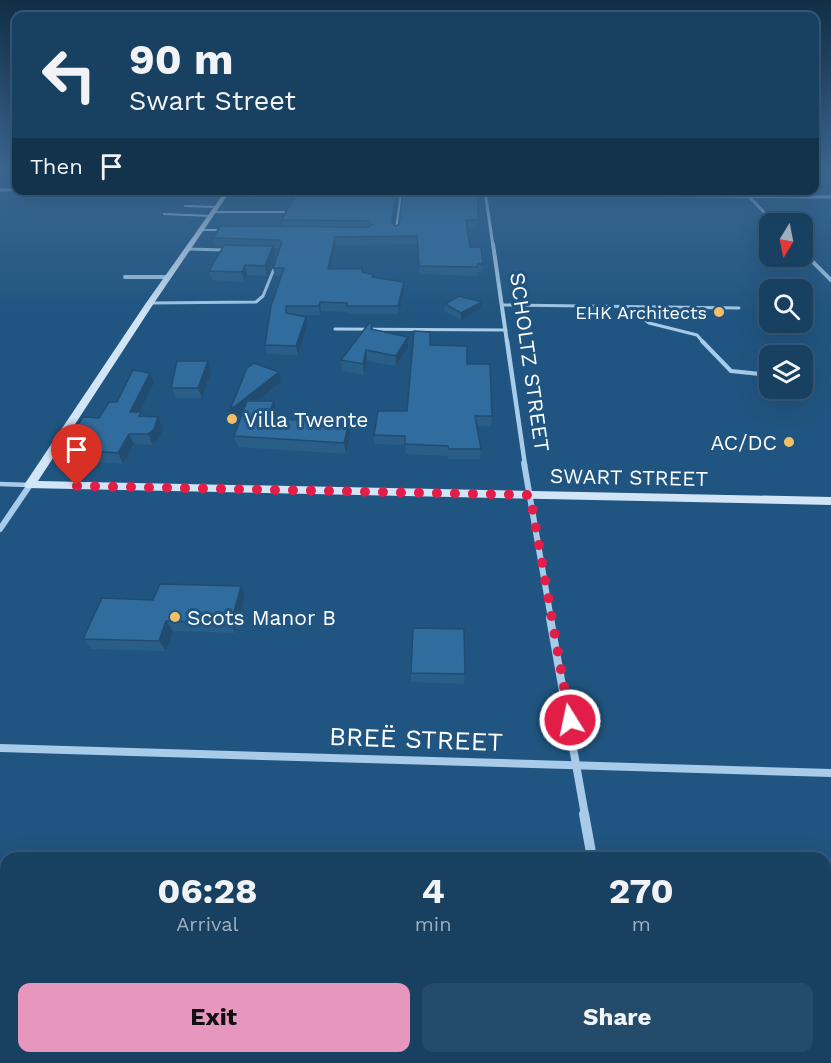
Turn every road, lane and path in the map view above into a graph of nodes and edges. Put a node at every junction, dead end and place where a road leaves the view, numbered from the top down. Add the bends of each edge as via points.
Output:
1 (210, 219) edge
2 (397, 219) edge
3 (490, 219) edge
4 (202, 230) junction
5 (225, 230) edge
6 (396, 231) edge
7 (188, 249) junction
8 (227, 249) edge
9 (279, 254) edge
10 (813, 262) edge
11 (125, 277) dead end
12 (168, 277) junction
13 (831, 280) edge
14 (150, 303) junction
15 (502, 306) junction
16 (628, 308) junction
17 (738, 308) dead end
18 (335, 329) dead end
19 (506, 330) junction
20 (759, 374) edge
21 (0, 484) edge
22 (30, 485) junction
23 (530, 495) junction
24 (831, 501) edge
25 (0, 529) edge
26 (0, 748) edge
27 (578, 765) junction
28 (831, 773) edge
29 (591, 852) edge

1 - 4 main road
2 - 6 lane
3 - 15 street, SCHOLTZ STREET
4 - 5 lane
4 - 7 main road
7 - 8 lane
7 - 12 main road
9 - 14 lane via 263,296 256,302
10 - 13 street
11 - 12 street
12 - 14 main road
14 - 22 main road
15 - 16 lane
15 - 19 street, SCHOLTZ STREET
16 - 17 lane
16 - 20 lane via 649,323 697,335 731,371
18 - 19 lane
19 - 23 street, SCHOLTZ STREET
21 - 22 lane
22 - 23 main road, SWART STREET
22 - 25 street
23 - 24 main road, SWART STREET
23 - 27 street, SCHOLTZ STREET
26 - 27 street, BREË STREET
27 - 28 street, BREË STREET
27 - 29 street, SCHOLTZ STREET

